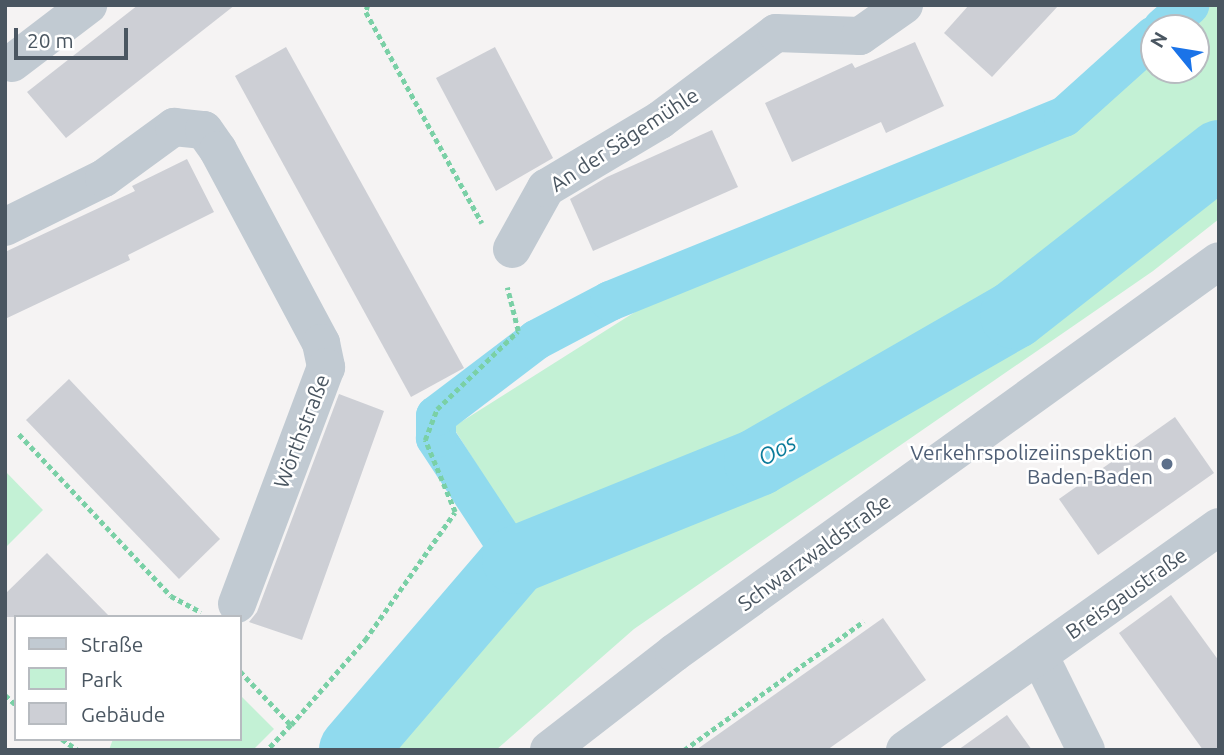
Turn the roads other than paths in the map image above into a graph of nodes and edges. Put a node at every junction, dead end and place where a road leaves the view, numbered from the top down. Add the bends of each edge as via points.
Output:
1 (88, 5) edge
2 (904, 5) edge
3 (12, 63) dead end
4 (5, 227) edge
5 (512, 249) road end
6 (1219, 261) edge
7 (1217, 533) edge
8 (237, 604) road end
9 (1039, 655) junction
10 (550, 750) edge
11 (905, 750) edge
12 (1086, 750) edge

1 - 3 street
2 - 5 street, An der Sägemühle via 860,36 776,33 660,120 546,188
4 - 8 street, Wörthstraße via 104,178 174,127 204,130 218,150 321,343 326,367
6 - 10 street, Schwarzwaldstraße via 674,653
7 - 9 street, Breisgaustraße
9 - 11 street, Breisgaustraße
9 - 12 street

